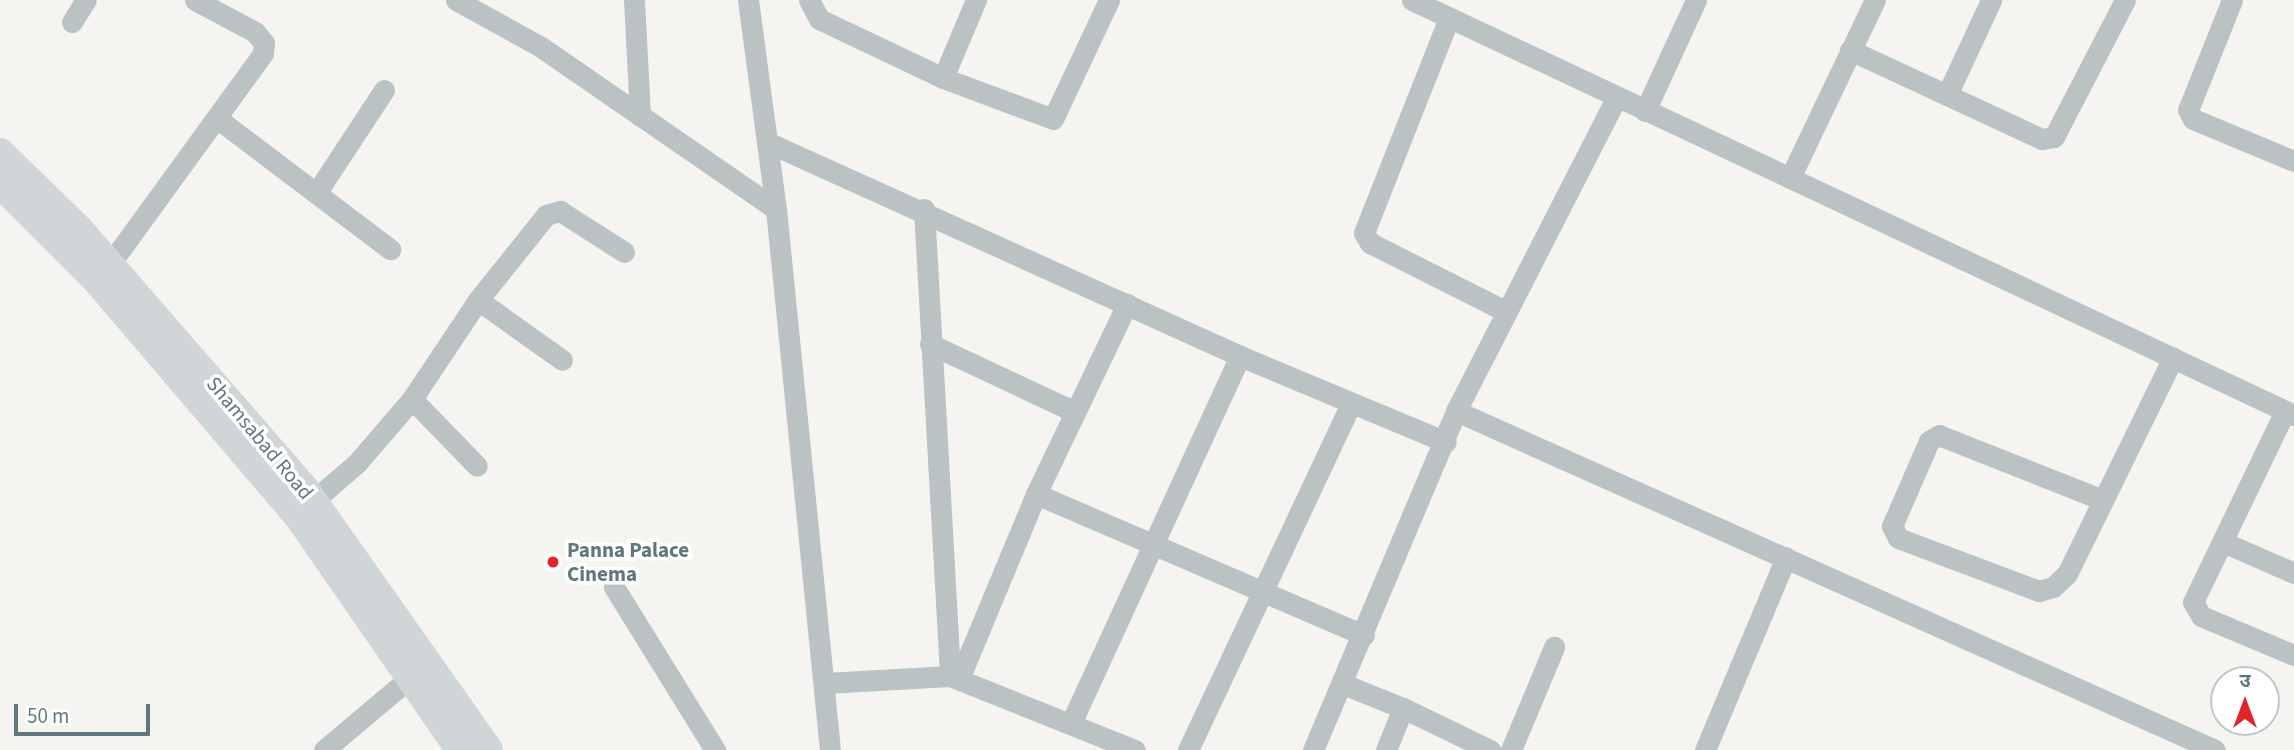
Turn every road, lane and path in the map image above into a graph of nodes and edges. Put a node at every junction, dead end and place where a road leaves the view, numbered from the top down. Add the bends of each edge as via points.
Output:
1 (86, 0) edge
2 (195, 0) edge
3 (634, 0) edge
4 (748, 0) edge
5 (809, 0) edge
6 (976, 0) edge
7 (1109, 0) edge
8 (1412, 0) edge
9 (1696, 0) edge
10 (1875, 0) edge
11 (1991, 0) edge
12 (2125, 0) edge
13 (2232, 0) edge
14 (462, 1) edge
15 (1449, 18) junction
16 (72, 22) dead end
17 (1850, 50) junction
18 (943, 78) junction
19 (384, 90) dead end
20 (1947, 95) junction
21 (1616, 98) junction
22 (1645, 111) junction
23 (640, 116) junction
24 (218, 119) junction
25 (767, 142) junction
26 (0, 153) edge
27 (2294, 161) edge
28 (1790, 178) junction
29 (0, 183) edge
30 (317, 192) junction
31 (776, 209) junction
32 (924, 209) junction
33 (390, 248) dead end
34 (624, 251) dead end
35 (104, 272) junction
36 (478, 300) junction
37 (1127, 304) junction
38 (1507, 312) junction
39 (930, 344) junction
40 (1240, 356) junction
41 (2173, 358) junction
42 (562, 360) dead end
43 (412, 399) junction
44 (1352, 404) junction
45 (1456, 411) junction
46 (1075, 412) junction
47 (2289, 413) edge
48 (1446, 442) junction
49 (477, 466) dead end
50 (1036, 494) junction
51 (2103, 500) junction
52 (313, 501) junction
53 (2223, 542) junction
54 (1152, 545) junction
55 (1786, 557) junction
56 (2294, 573) edge
57 (614, 587) dead end
58 (1260, 594) junction
59 (1364, 635) junction
60 (1554, 648) dead end
61 (2294, 655) edge
62 (412, 676) junction
63 (955, 678) junction
64 (825, 683) junction
65 (1343, 684) junction
66 (1403, 708) junction
67 (1072, 721) junction
68 (324, 750) edge
69 (461, 750) edge
70 (488, 750) edge
71 (715, 750) edge
72 (830, 750) edge
73 (1135, 750) edge
74 (1188, 750) edge
75 (1313, 750) edge
76 (1386, 750) edge
77 (1490, 750) edge
78 (1511, 750) edge
79 (1705, 750) edge
80 (2216, 750) edge

1 - 16 street
2 - 24 street via 255,32 264,43 254,70
3 - 23 street
4 - 25 street
5 - 18 street via 819,19
6 - 18 street
7 - 18 street via 1053,120
8 - 15 street
9 - 22 street
10 - 17 street
11 - 20 street
12 - 20 street via 2054,137 2042,139
13 - 27 street via 2188,110 2193,119 2288,163
14 - 23 street via 541,47
15 - 21 street
15 - 38 street via 1364,233 1370,243
17 - 20 street
17 - 28 street
19 - 30 street
21 - 22 street
21 - 38 street
22 - 28 street
23 - 31 street
24 - 30 street
24 - 35 street
25 - 31 street
25 - 32 street
26 - 35 main road, Shamsabad Road
28 - 41 street
29 - 35 main road, Shamsabad Road
30 - 33 street
31 - 64 street
32 - 37 street
32 - 39 street
34 - 36 street via 553,209
35 - 52 main road, Shamsabad Road
35 - 62 main road, Shamsabad Road via 298,515
36 - 42 street
36 - 43 street
37 - 40 street
37 - 46 street
38 - 45 street
39 - 46 street
39 - 63 street
40 - 44 street
40 - 54 street
41 - 47 street
41 - 51 street
43 - 49 street
43 - 52 street via 357,463
44 - 48 street
44 - 58 street
45 - 48 street
45 - 55 street
46 - 50 street
47 - 53 street
48 - 59 street
50 - 54 street
50 - 63 street
51 - 51 street via 2067,575 2039,591 1898,538 1892,526 1929,441 1939,435
52 - 70 main road, Shamsabad Road
53 - 56 street
53 - 61 street via 2194,596 2195,609
54 - 58 street
54 - 67 street
55 - 79 street
55 - 80 street
57 - 71 street
58 - 59 street
58 - 74 street
59 - 65 street
60 - 78 street
62 - 68 street
62 - 69 main road, Shamsabad Road
63 - 64 street
63 - 67 street
64 - 72 street
65 - 66 street
65 - 75 street
66 - 76 street
66 - 77 street
67 - 73 street

